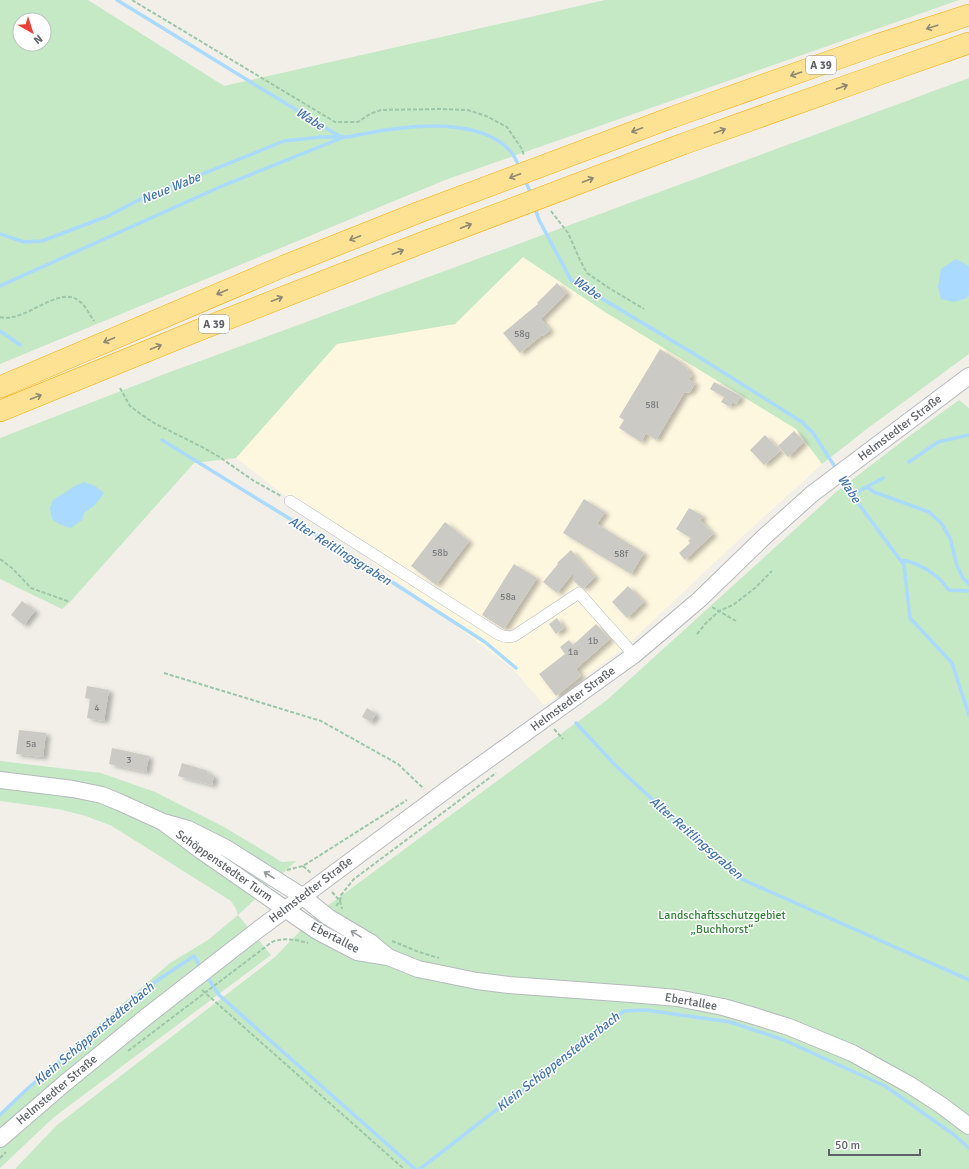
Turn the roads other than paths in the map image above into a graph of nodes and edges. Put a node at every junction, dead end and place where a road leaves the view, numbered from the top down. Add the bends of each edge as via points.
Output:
1 (969, 15) edge
2 (969, 43) edge
3 (969, 376) edge
4 (0, 387) edge
5 (0, 411) edge
6 (290, 501) road end
7 (634, 655) junction
8 (0, 780) edge
9 (163, 822) junction
10 (302, 896) junction
11 (285, 910) junction
12 (388, 957) junction
13 (969, 1126) edge
14 (5, 1144) edge

1 -> 4 highway, A 39, bridge via 673,117 417,213 263,275
5 -> 2 highway, A 39, bridge via 429,240 683,144
3 - 7 main road, Helmstedter Straße via 812,494 700,599
6 - 7 street via 504,637 514,636 579,593
7 - 10 main road, Helmstedter Straße
8 - 9 main road, Schöppenstedter Turm via 102,795
10 -> 9 main road, Schöppenstedter Turm via 226,848 188,829
9 - 11 main road, Schöppenstedter Turm
10 - 11 main road, Helmstedter Straße
12 -> 10 main road, Ebertallee via 370,942 328,917
11 - 12 main road, Ebertallee via 317,931 357,952
11 - 14 main road, Helmstedter Straße via 65,1083
12 - 13 main road, Ebertallee via 418,968 477,981 677,998 754,1016 789,1027 852,1053 910,1084

